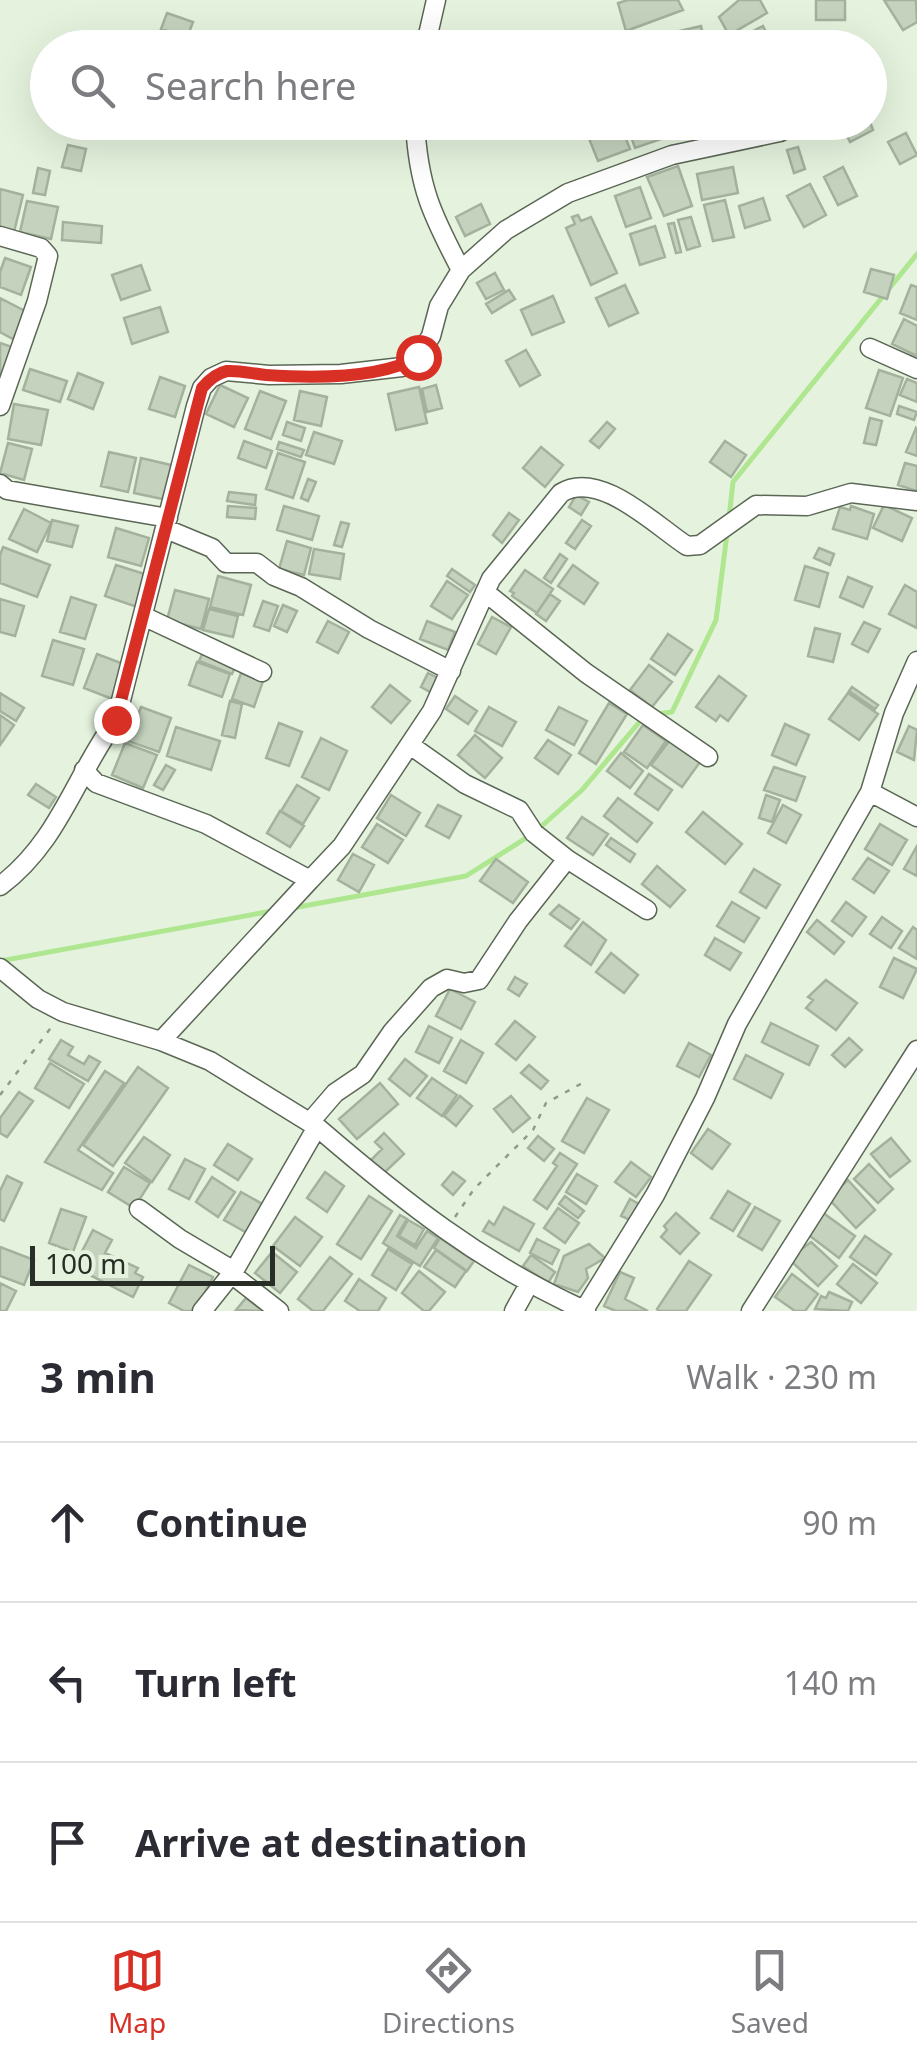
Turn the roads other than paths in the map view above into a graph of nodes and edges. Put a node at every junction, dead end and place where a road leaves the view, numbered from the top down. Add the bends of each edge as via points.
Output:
1 (436, 0) edge
2 (428, 30) edge
3 (416, 140) edge
4 (742, 140) edge
5 (0, 236) edge
6 (461, 270) junction
7 (870, 348) dead end
8 (917, 369) edge
9 (0, 406) edge
10 (0, 484) edge
11 (917, 501) edge
12 (167, 523) junction
13 (486, 592) junction
14 (143, 616) junction
15 (917, 662) edge
16 (452, 671) junction
17 (262, 672) dead end
18 (410, 745) junction
19 (708, 757) dead end
20 (84, 770) junction
21 (870, 792) junction
22 (917, 817) edge
23 (567, 859) junction
24 (310, 880) junction
25 (0, 886) edge
26 (646, 910) dead end
27 (0, 968) edge
28 (161, 1041) junction
29 (917, 1050) edge
30 (314, 1124) junction
31 (139, 1209) dead end
32 (232, 1272) junction
33 (529, 1284) junction
34 (585, 1310) edge
35 (202, 1311) edge
36 (279, 1311) edge
37 (514, 1311) edge
38 (751, 1311) edge

1 - 2 street
3 - 6 street via 428,208
4 - 6 street via 672,155 568,193 506,230
5 - 9 street via 48,256
6 - 12 street via 439,306 432,336 402,367 341,374 226,371 210,378 196,406
7 - 8 street
10 - 12 street
11 - 13 street via 851,493 807,506 756,505 700,545 687,546 616,496 572,486
12 - 14 street
12 - 16 street via 226,563 256,563
13 - 16 street
13 - 19 street via 586,673
14 - 17 street
14 - 20 street via 116,720
15 - 21 street
16 - 18 street
18 - 23 street via 465,784 520,810 534,832
18 - 24 street via 342,846
20 - 24 street via 96,783 206,824
20 - 25 street via 45,841
21 - 22 street
21 - 34 street via 737,1024 655,1195
23 - 26 street
23 - 30 street via 479,980 447,980 431,988
24 - 28 street
27 - 28 street via 63,1012
28 - 30 street via 210,1061
29 - 38 street
30 - 32 street
30 - 33 street via 445,1231
31 - 32 street
32 - 35 street
32 - 36 street
33 - 34 street
33 - 37 street

